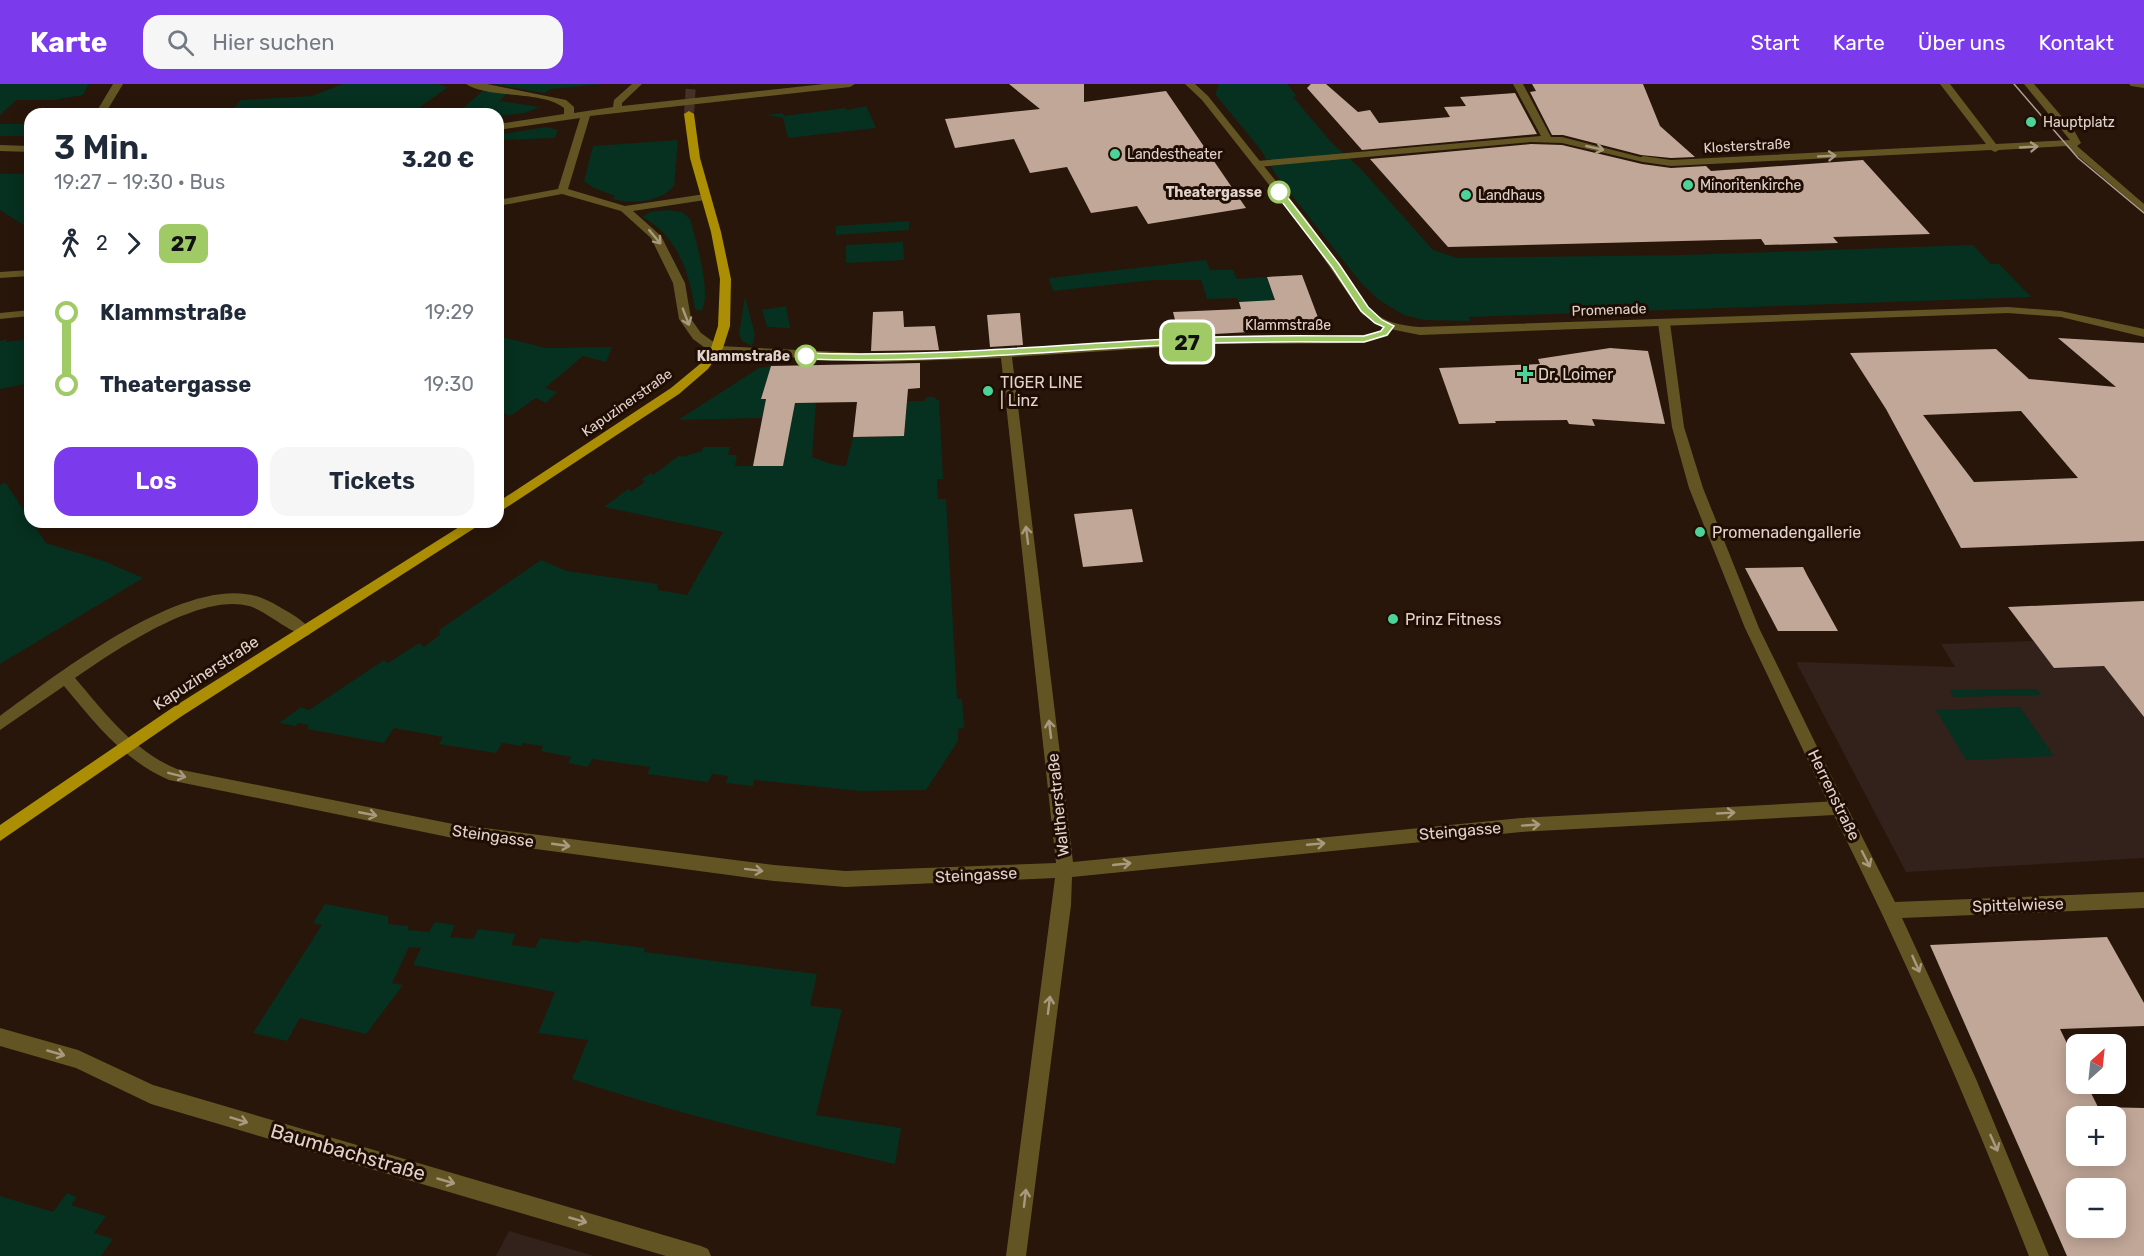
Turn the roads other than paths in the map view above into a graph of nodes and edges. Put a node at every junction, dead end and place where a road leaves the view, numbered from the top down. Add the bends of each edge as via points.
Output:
1 (118, 84) edge
2 (471, 84) edge
3 (637, 84) edge
4 (850, 84) edge
5 (1190, 84) edge
6 (1518, 84) edge
7 (1945, 84) edge
8 (2029, 84) edge
9 (2134, 84) edge
10 (2144, 85) edge
11 (104, 108) edge
12 (618, 109) junction
13 (586, 113) junction
14 (689, 114) tunnel mouth
15 (569, 115) junction
16 (504, 126) edge
17 (1547, 139) junction
18 (2070, 145) junction
19 (0, 148) edge
20 (24, 149) edge
21 (1995, 149) junction
22 (1257, 164) junction
23 (562, 191) junction
24 (705, 197) junction
25 (504, 202) edge
26 (625, 209) junction
27 (2144, 209) edge
28 (24, 273) edge
29 (0, 275) edge
30 (24, 314) edge
31 (0, 316) edge
32 (1664, 323) junction
33 (1389, 326) junction
34 (2144, 333) edge
35 (716, 350) junction
36 (1006, 354) junction
37 (504, 504) edge
38 (467, 528) edge
39 (304, 631) junction
40 (65, 677) junction
41 (0, 724) edge
42 (127, 746) junction
43 (1839, 807) junction
44 (0, 834) edge
45 (1064, 870) junction
46 (2144, 900) edge
47 (1892, 910) junction
48 (0, 1037) edge
49 (701, 1256) edge
50 (1016, 1256) edge
51 (2039, 1256) edge

1 - 11 street
2 - 15 street via 556,100 569,107
3 - 12 street via 617,102
4 - 12 street
5 - 22 street, Promenade
6 - 17 street
7 - 21 street
8 - 18 street via 2076,140
9 - 10 street
12 - 13 street
13 - 15 street
13 - 23 street
14 - 24 main road, Kapuzinerstraße via 692,147
15 - 16 street
17 -> 21 street, Klosterstraße via 1671,163
17 - 22 street
21 -> 18 street
18 - 27 street
19 - 20 street
22 - 33 street, Promenade via 1336,265 1364,309
23 - 25 street
23 - 26 street
24 - 26 street
24 - 35 main road, Kapuzinerstraße via 724,269 726,306
26 -> 35 street via 656,236 679,283 685,319 697,336
28 - 29 street
30 - 31 street
32 - 33 street, Promenade via 1420,331
32 - 34 street, Promenade via 2035,310
32 - 43 street, Herrenstraße via 1678,427 1696,488 1752,628
33 - 36 street, Klammstraße via 1384,333 1364,339 1214,340
35 - 36 street, Klammstraße via 880,358
35 - 37 main road, Kapuzinerstraße via 675,391
45 -> 36 street, Waltherstraße via 1064,840
38 - 39 main road, Kapuzinerstraße
39 - 40 street via 253,601 218,601 184,610 145,628
39 - 42 main road, Kapuzinerstraße
40 - 41 street
40 - 42 street
42 - 44 main road, Kapuzinerstraße
42 -> 45 street, Steingasse via 152,766 175,775 453,831 845,879
45 -> 43 street, Steingasse via 1521,825
43 -> 47 street, Herrenstraße
50 -> 45 street, Waltherstraße
46 - 47 street, Spittelwiese
47 -> 51 street, Herrenstraße via 2007,1173
48 -> 49 street, Baumbachstraße via 78,1059 151,1094

